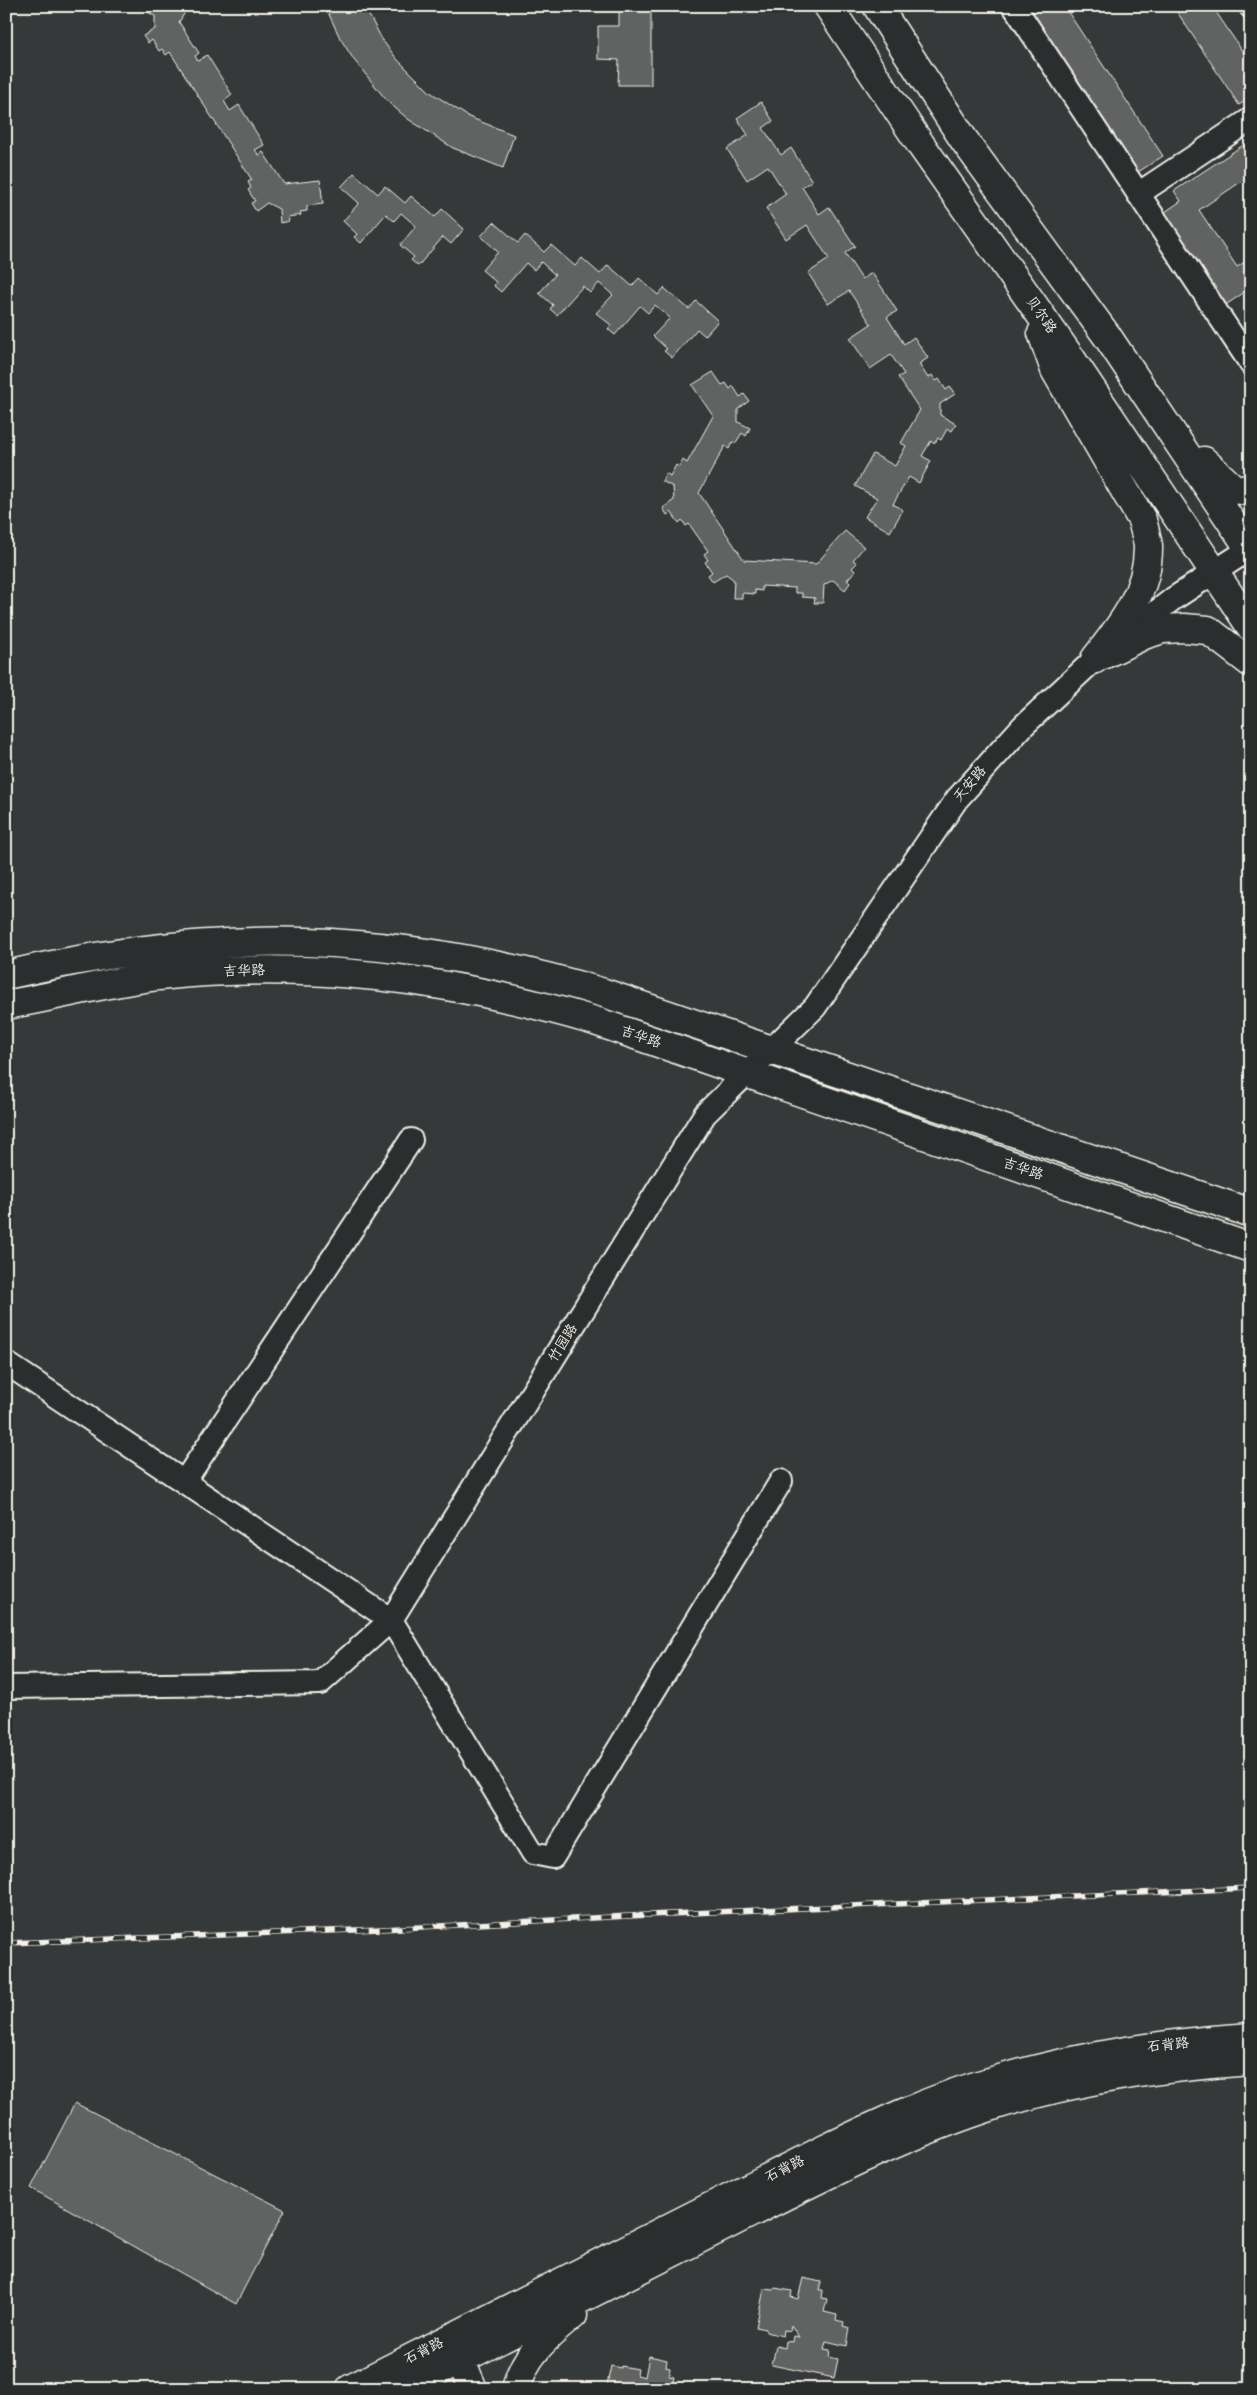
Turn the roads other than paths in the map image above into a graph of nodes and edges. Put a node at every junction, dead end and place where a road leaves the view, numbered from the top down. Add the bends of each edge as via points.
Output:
1 (828, 6) edge
2 (877, 6) edge
3 (1014, 6) edge
4 (1251, 119) edge
5 (1138, 194) junction
6 (1030, 301) junction
7 (1251, 364) edge
8 (1146, 394) junction
9 (1251, 492) edge
10 (1250, 549) edge
11 (1214, 572) junction
12 (1251, 627) edge
13 (1095, 659) junction
14 (1251, 663) edge
15 (6, 975) edge
16 (6, 1005) edge
17 (771, 1050) junction
18 (747, 1074) junction
19 (411, 1140) dead end
20 (1251, 1213) edge
21 (1251, 1248) edge
22 (6, 1363) edge
23 (781, 1481) dead end
24 (184, 1482) junction
25 (391, 1620) junction
26 (6, 1687) edge
27 (1251, 2037) edge
28 (1251, 2061) edge
29 (613, 2282) junction
30 (456, 2348) junction
31 (433, 2371) edge
32 (350, 2389) edge
33 (402, 2389) edge
34 (473, 2389) edge
35 (516, 2389) edge

1 - 6 main road, 贝尔路
2 - 8 main road via 964,140
3 - 5 street
4 - 5 street
5 - 7 street
6 - 11 main road, 贝尔路
6 - 13 main road via 1055,370 1142,520 1148,546 1144,579 1136,598 1124,623
8 - 9 main road via 1233,488
8 - 10 main road
10 - 11 street, 天安路
11 - 12 main road, 贝尔路
11 - 13 street, 天安路
13 - 14 main road via 1144,635 1184,628 1208,630
13 - 17 street, 天安路 via 1023,726 957,799 815,1007
15 - 17 main road via 87,957 154,947 255,940 356,943 457,956 556,978
16 - 18 main road, 吉华路 via 157,976 256,970 354,973 452,985 538,1004
17 - 18 street, 天安路
17 - 20 main road
18 - 21 main road, 吉华路
18 - 25 street, 竹园路 via 706,1114
19 - 24 street
22 - 24 street
23 - 25 street via 553,1857 533,1853
24 - 25 street
25 - 26 street, 竹园路 via 320,1683
27 - 30 main road, 石背路 via 1139,2048 1058,2064 978,2086 900,2114 825,2148
28 - 29 main road, 石背路 via 1142,2071 1063,2086 985,2108 909,2136 836,2170
29 - 30 main road, 石背路
29 - 35 main road via 541,2342 524,2366
30 - 31 main road, 石背路
30 - 34 main road
31 - 32 main road, 石背路
31 - 33 main road, 石背路

